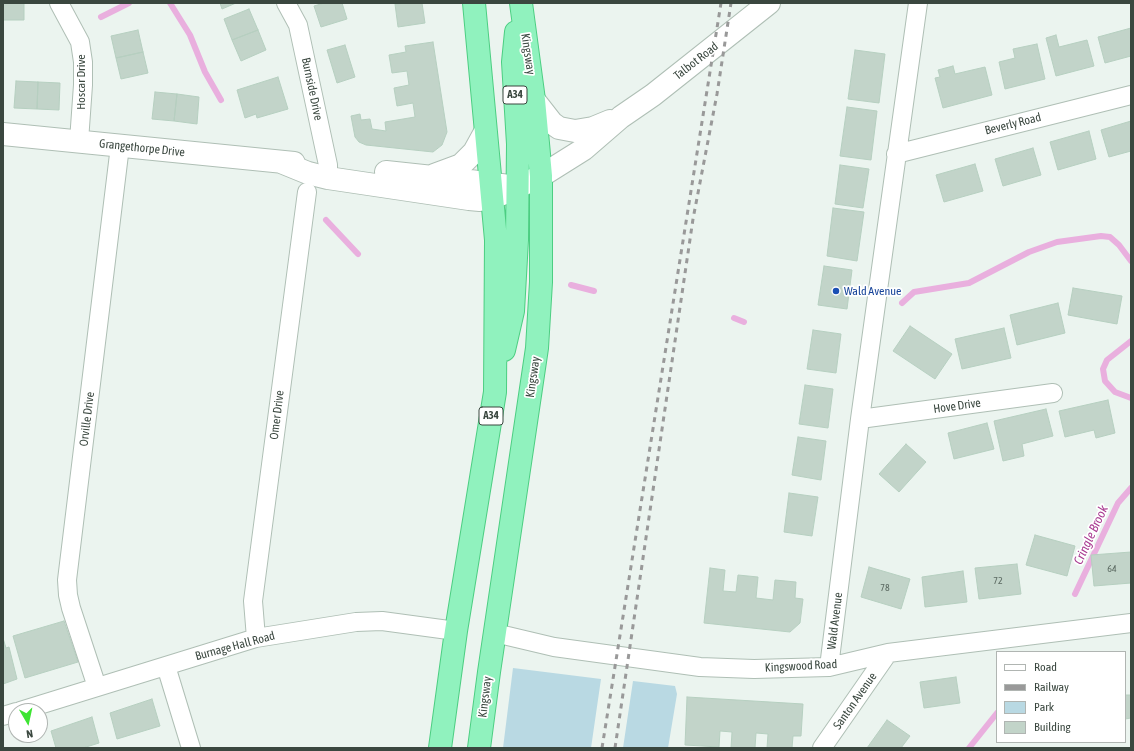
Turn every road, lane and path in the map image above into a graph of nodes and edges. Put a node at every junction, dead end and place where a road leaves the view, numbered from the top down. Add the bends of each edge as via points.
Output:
1 (59, 3) edge
2 (286, 3) edge
3 (474, 3) edge
4 (520, 3) edge
5 (769, 3) edge
6 (918, 3) edge
7 (1131, 95) edge
8 (534, 100) junction
9 (621, 117) junction
10 (485, 132) junction
11 (3, 134) edge
12 (79, 141) junction
13 (120, 146) junction
14 (896, 154) junction
15 (328, 172) junction
16 (431, 176) junction
17 (541, 176) junction
18 (517, 187) junction
19 (491, 191) junction
20 (307, 192) dead end
21 (495, 392) junction
22 (1053, 393) dead end
23 (860, 418) junction
24 (1131, 624) edge
25 (456, 632) junction
26 (495, 632) junction
27 (256, 638) junction
28 (888, 653) junction
29 (166, 666) junction
30 (829, 667) junction
31 (97, 688) junction
32 (47, 703) edge
33 (191, 748) edge
34 (440, 748) edge
35 (479, 748) edge
36 (822, 748) edge

1 - 12 street, Hoscar Drive via 80,42 84,62
2 - 15 street, Burnside Drive via 298,25
3 - 10 highway, Kingsway / A34
4 - 8 highway, Kingsway / A34
4 - 18 highway, Kingsway / A34 via 514,62 518,144
5 - 9 street, Talbot Road via 653,95
6 - 14 street, Wald Avenue
7 - 14 street, Beverly Road
8 - 9 street, Talbot Road via 559,128 575,131 593,128
8 - 17 highway, Kingsway / A34
9 - 17 street, Talbot Road via 584,149
10 - 16 street via 474,152 461,165
10 - 19 highway, Kingsway / A34
11 - 12 street, Grangethorpe Drive
12 - 13 street, Grangethorpe Drive
13 - 15 street, Grangethorpe Drive via 281,162 308,173
13 - 31 street, Orville Drive via 67,580 71,608
14 - 23 street, Wald Avenue
15 - 16 street, Grangethorpe Drive
15 - 19 street, Grangethorpe Drive via 469,199 480,200
16 - 19 street, Grangethorpe Drive
17 - 18 street, Talbot Road
17 - 26 highway, Kingsway / A34 via 541,282 537,348
18 - 19 street, Talbot Road
18 - 21 highway, Kingsway / A34 via 513,311
19 - 21 highway, Kingsway / A34 via 496,240
20 - 27 street, Omer Drive via 253,600
21 - 25 highway, Kingsway / A34
22 - 23 street, Hove Drive
23 - 30 street, Wald Avenue
24 - 28 street, Kingswood Road
25 - 27 street, Burnage Hall Road via 382,621
25 - 34 highway, Kingsway / A34
26 - 30 street, Kingswood Road via 554,647 700,667
26 - 35 highway, Kingsway / A34
27 - 29 street, Burnage Hall Road
28 - 30 street, Kingswood Road
28 - 36 street, Santon Avenue
29 - 31 street, Burnage Hall Road
29 - 33 street
31 - 32 street, Burnage Hall Road

